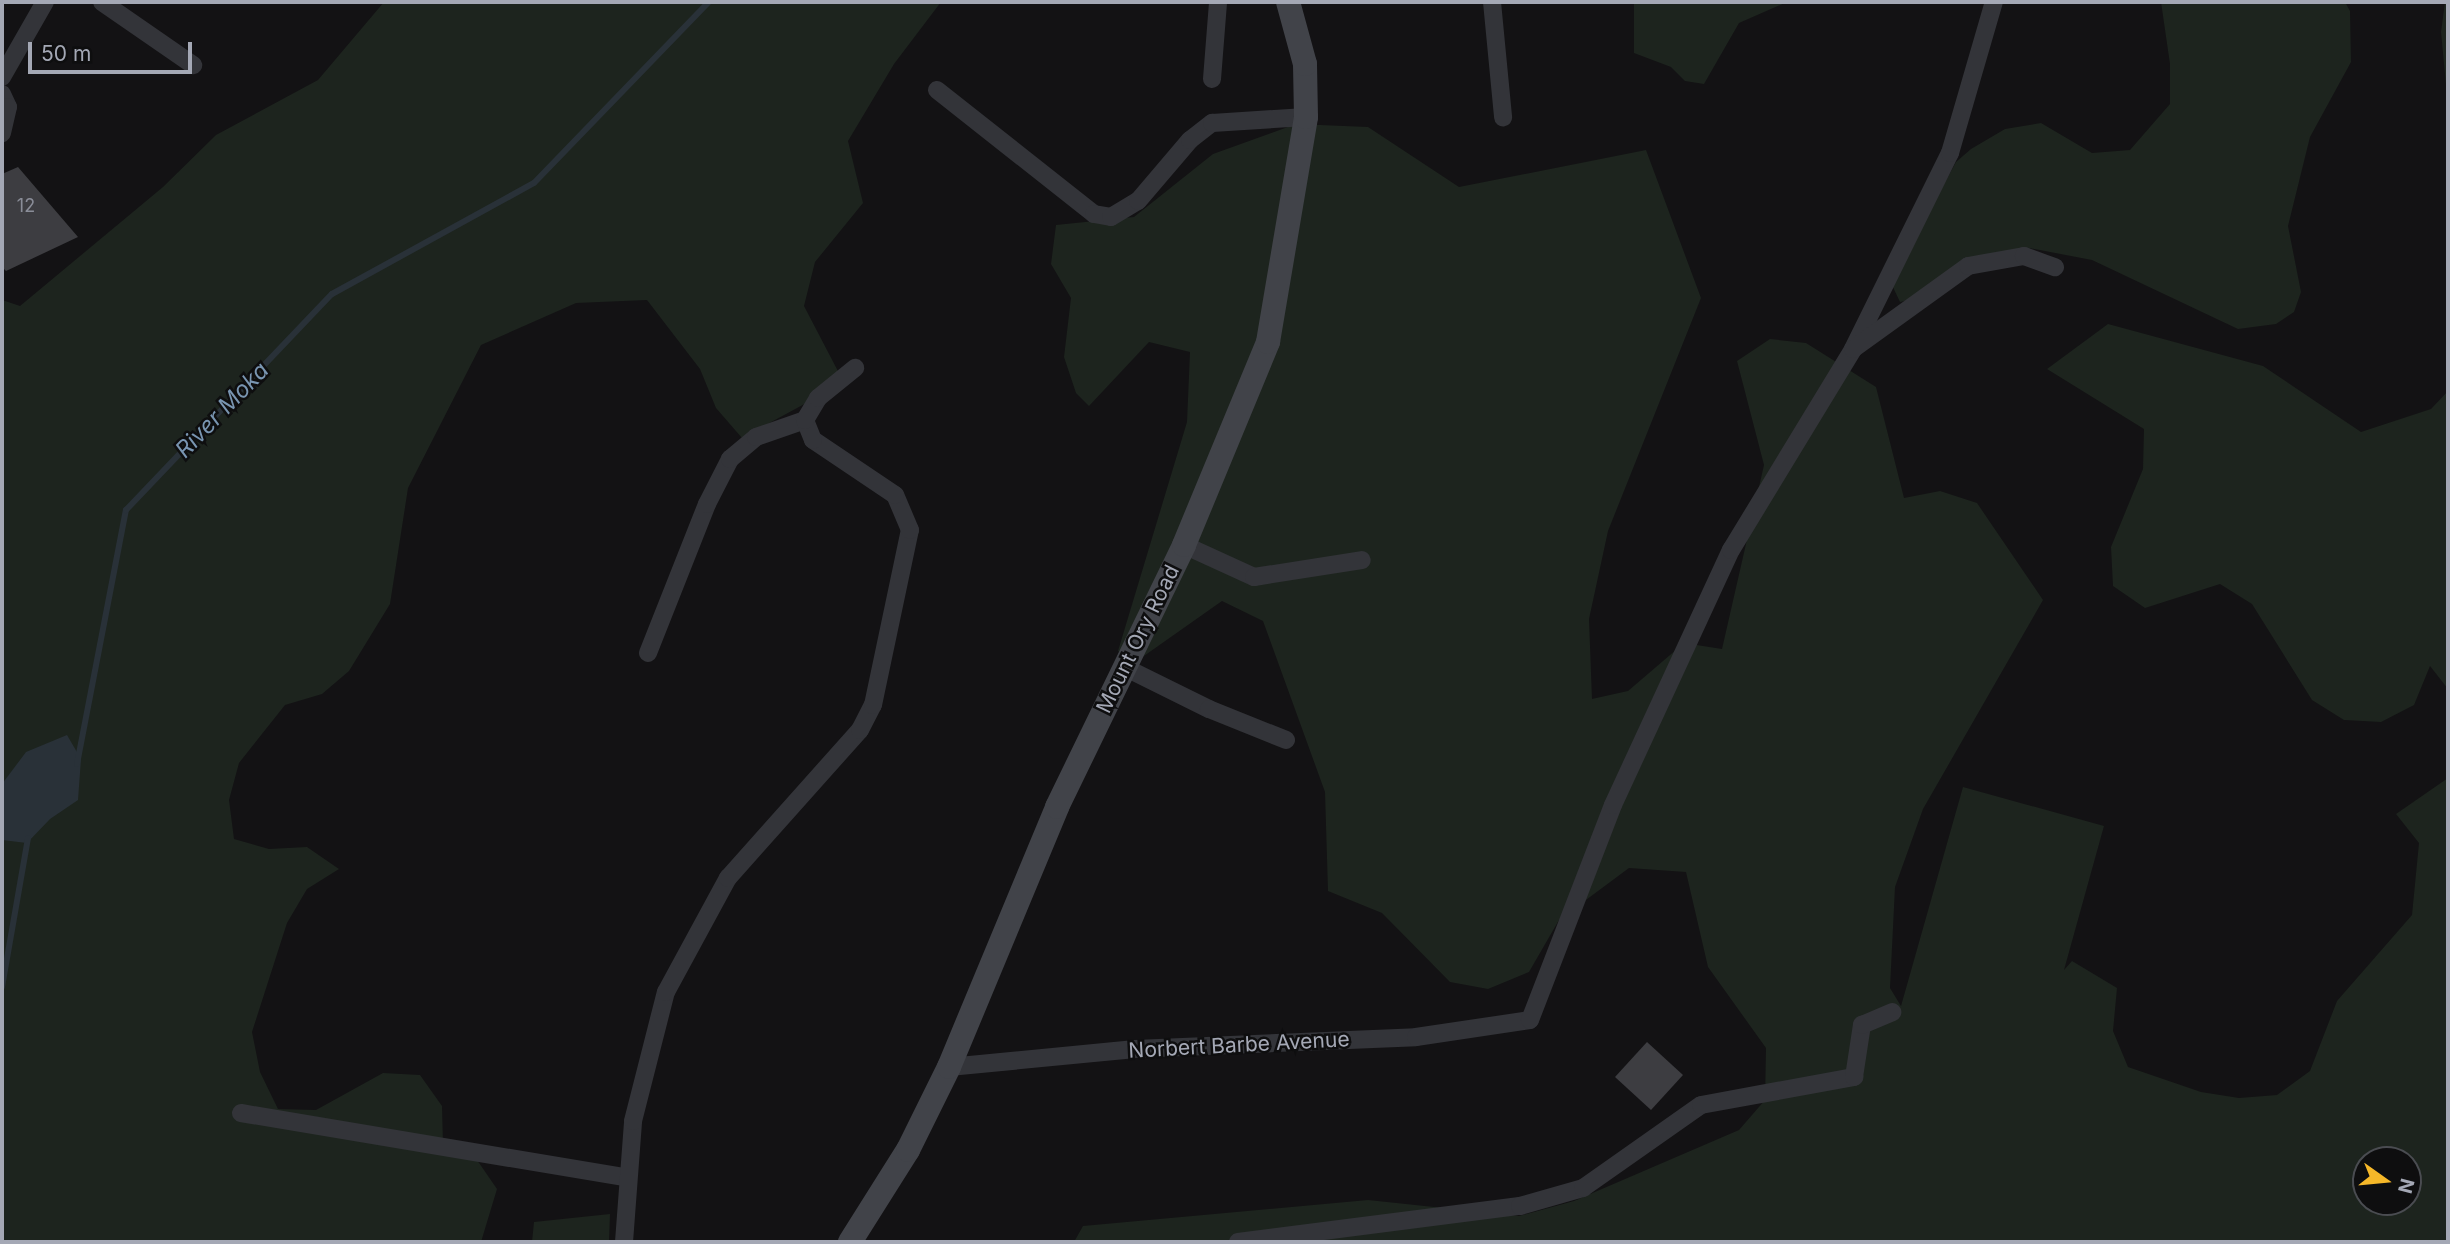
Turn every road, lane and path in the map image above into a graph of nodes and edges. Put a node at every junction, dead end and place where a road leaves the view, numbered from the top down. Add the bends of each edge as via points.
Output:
1 (45, 2) edge
2 (102, 2) edge
3 (1218, 2) edge
4 (1288, 2) edge
5 (1492, 2) edge
6 (1994, 2) edge
7 (193, 65) dead end
8 (2, 77) edge
9 (1212, 79) dead end
10 (937, 90) dead end
11 (2, 94) edge
12 (1307, 117) junction
13 (1503, 117) dead end
14 (2, 133) edge
15 (2055, 267) dead end
16 (1853, 349) junction
17 (855, 368) dead end
18 (805, 420) junction
19 (1184, 545) junction
20 (1362, 560) dead end
21 (648, 653) dead end
22 (1124, 667) junction
23 (1286, 740) dead end
24 (1892, 1012) dead end
25 (948, 1067) junction
26 (241, 1113) dead end
27 (628, 1178) junction
28 (624, 1242) edge
29 (850, 1242) edge
30 (1238, 1242) edge

1 - 8 street
2 - 7 street
3 - 9 street
4 - 12 main road, Mount Ory Road via 1305,64
5 - 13 street
6 - 16 street via 1950,153
10 - 12 street via 1094,214 1111,217 1138,201 1190,140 1212,123
11 - 14 street via 8,107
12 - 19 main road, Mount Ory Road via 1268,342
15 - 16 street via 2024,256 1968,266
16 - 25 street, Norbert Barbe Avenue via 1731,550 1614,805 1530,1020 1416,1037 1135,1049
17 - 18 street via 818,398
18 - 21 street via 756,437 730,459 707,504
18 - 27 street via 813,440 895,495 906,513 910,530 873,705 860,730 728,878 694,934 666,992 633,1121
19 - 20 street via 1254,577
19 - 22 main road, Mount Ory Road
22 - 23 street
22 - 25 main road, Mount Ory Road via 1057,807
24 - 30 street via 1862,1025 1854,1077 1701,1105 1583,1188 1520,1206
25 - 29 main road, Mount Ory Road via 908,1150
26 - 27 street
27 - 28 street

